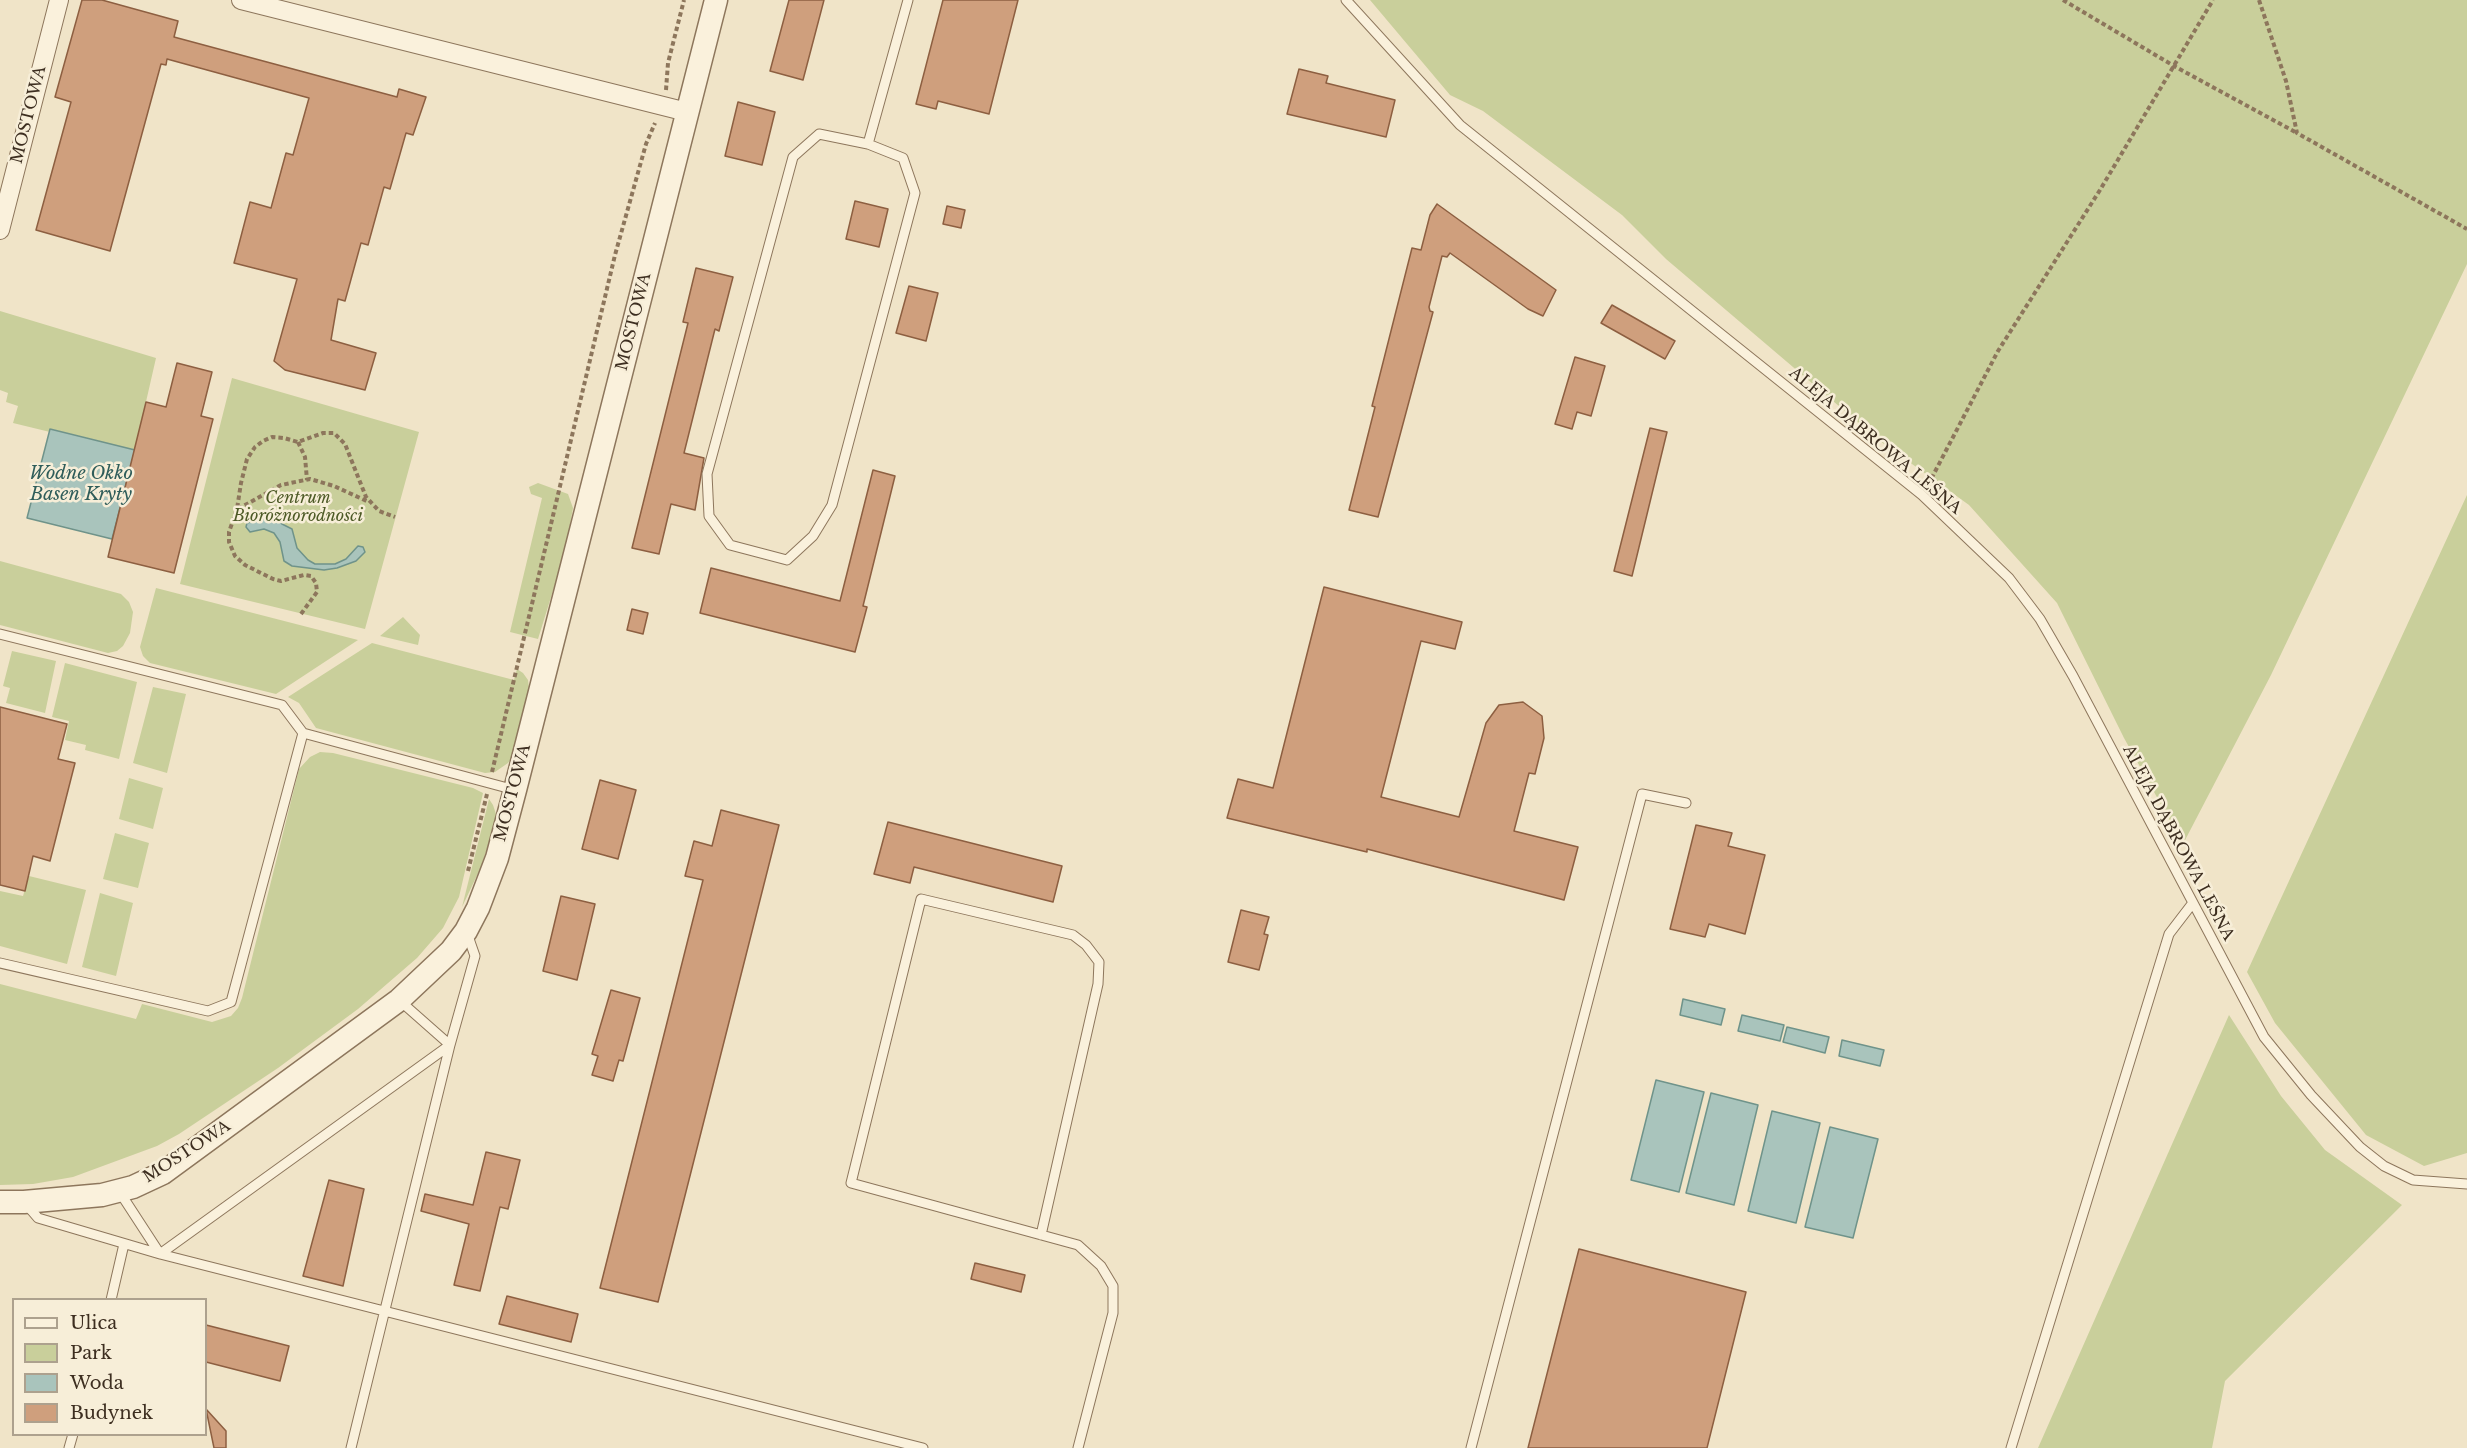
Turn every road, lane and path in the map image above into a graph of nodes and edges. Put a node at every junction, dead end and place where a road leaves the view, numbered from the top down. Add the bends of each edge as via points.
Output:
1 (59, 0) edge
2 (241, 0) edge
3 (684, 0) edge
4 (716, 0) edge
5 (908, 0) edge
6 (1346, 0) edge
7 (2063, 0) edge
8 (2213, 0) edge
9 (2259, 0) edge
10 (2174, 66) junction
11 (663, 106) junction
12 (687, 112) junction
13 (2297, 133) junction
14 (868, 144) junction
15 (2467, 229) edge
16 (0, 230) edge
17 (298, 442) junction
18 (307, 480) junction
19 (1922, 495) junction
20 (372, 505) junction
21 (237, 509) junction
22 (396, 517) dead end
23 (301, 614) dead end
24 (0, 634) edge
25 (303, 733) junction
26 (489, 783) junction
27 (515, 790) junction
28 (1686, 803) dead end
29 (467, 873) dead end
30 (2192, 904) junction
31 (466, 931) junction
32 (0, 963) edge
33 (399, 1000) junction
34 (450, 1045) junction
35 (2467, 1184) edge
36 (119, 1191) junction
37 (0, 1202) edge
38 (24, 1202) junction
39 (1041, 1235) junction
40 (124, 1244) junction
41 (160, 1254) junction
42 (111, 1298) edge
43 (386, 1312) junction
44 (351, 1448) edge
45 (923, 1448) edge
46 (1078, 1448) edge
47 (1471, 1448) edge
48 (2011, 1448) edge

1 - 16 street, MOSTOWA
2 - 11 street
3 - 11 path via 668,63
4 - 12 street, MOSTOWA
5 - 14 lane
6 - 19 lane, ALEJA DĄBROWA LEŚNA via 1460,125
7 - 10 path
8 - 10 path
9 - 13 path via 2286,81
10 - 13 path
10 - 19 path via 1998,351
11 - 12 street
11 - 26 path via 646,144 615,255
12 - 27 street, MOSTOWA
13 - 15 path
14 - 14 lane via 819,134 793,157 707,474 709,516 730,545 787,560 813,536 832,505 915,193 903,158
17 - 18 path
17 - 20 path via 323,432 340,437
17 - 21 path via 273,437 252,450
18 - 20 path via 333,486
18 - 21 path via 281,484
19 - 30 lane, ALEJA DĄBROWA LEŚNA via 2008,578 2040,619
20 - 22 path
21 - 23 path via 229,542 245,565 277,580 308,575 316,583 316,596
24 - 25 lane via 282,705
25 - 26 lane
25 - 32 lane via 231,1002 208,1011
26 - 27 lane
26 - 29 path
27 - 31 street, MOSTOWA via 497,858
28 - 47 lane via 1642,794
30 - 35 lane, ALEJA DĄBROWA LEŚNA via 2264,1037 2360,1147 2384,1166 2413,1180
30 - 48 lane via 2169,934
31 - 33 street, MOSTOWA via 451,951
31 - 34 lane via 475,956
33 - 34 lane
33 - 36 street, MOSTOWA via 163,1173
34 - 41 lane
34 - 43 lane
36 - 38 street, MOSTOWA
36 - 41 lane
37 - 38 street, MOSTOWA
38 - 40 lane via 38,1218
39 - 39 lane via 851,1183 921,899 1073,935 1099,962 1098,984
39 - 46 lane via 1078,1245 1101,1266 1113,1286 1113,1313
40 - 41 lane
40 - 42 lane
41 - 43 lane
43 - 44 lane
43 - 45 lane

